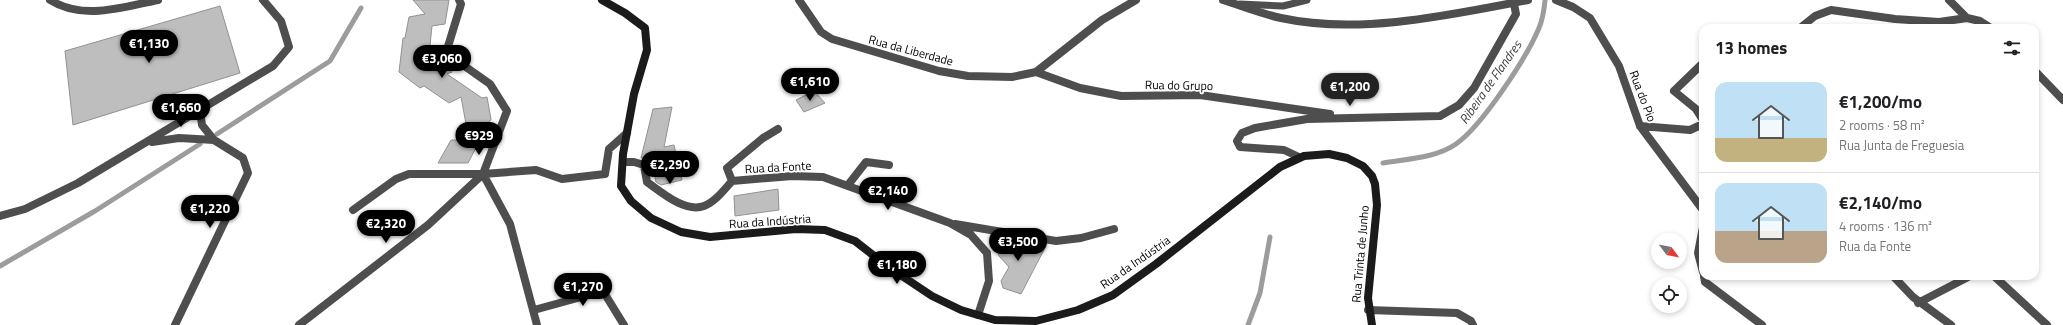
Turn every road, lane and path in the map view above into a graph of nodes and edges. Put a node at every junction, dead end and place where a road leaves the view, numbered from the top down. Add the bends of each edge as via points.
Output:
1 (50, 0) edge
2 (158, 0) edge
3 (263, 0) edge
4 (459, 0) edge
5 (602, 0) edge
6 (799, 0) edge
7 (1136, 0) edge
8 (1307, 0) edge
9 (1528, 0) edge
10 (1556, 0) edge
11 (1949, 0) edge
12 (1226, 2) edge
13 (1514, 4) junction
14 (1967, 18) junction
15 (1805, 24) edge
16 (1985, 24) edge
17 (1699, 67) edge
18 (1036, 72) junction
19 (2039, 75) edge
20 (2063, 100) edge
21 (200, 111) junction
22 (1699, 113) edge
23 (1348, 117) junction
24 (1640, 126) junction
25 (1699, 126) edge
26 (778, 129) dead end
27 (627, 133) junction
28 (214, 140) junction
29 (149, 142) junction
30 (1299, 157) junction
31 (622, 162) junction
32 (889, 165) dead end
33 (1362, 165) joint
34 (483, 174) junction
35 (732, 181) junction
36 (848, 185) junction
37 (1699, 205) edge
38 (353, 210) dead end
39 (0, 216) edge
40 (950, 223) junction
41 (1114, 229) dead end
42 (1705, 280) edge
43 (1896, 280) edge
44 (1962, 280) edge
45 (1998, 280) edge
46 (1918, 303) junction
47 (534, 310) junction
48 (1368, 310) junction
49 (978, 315) junction
50 (174, 325) edge
51 (299, 325) edge
52 (537, 325) edge
53 (624, 325) edge
54 (1372, 325) edge
55 (1473, 325) edge
56 (1762, 325) edge
57 (1951, 325) edge
58 (2047, 325) edge

1 - 2 street via 57,6 85,13
3 - 21 street via 285,27 289,47 273,66
4 - 34 street via 461,4 446,53 490,84 507,111
5 - 27 street, Rua da Indústria via 645,28 647,50 634,94
6 - 18 street, Rua da Liberdade via 821,32 832,39 859,48 938,71 968,76 1012,77
7 - 18 street via 1102,20
8 - 12 lane via 1281,5
9 - 13 street
10 - 24 street, Rua do Pio via 1590,18 1619,66
11 - 14 street
12 - 13 street via 1304,22 1367,25
13 - 23 street via 1516,14 1506,35 1474,88 1459,106 1440,116
14 - 15 street via 1939,22 1831,10 1815,16
14 - 16 street
17 - 22 street via 1674,91
18 - 23 street, Rua do Grupo via 1080,88 1121,96 1200,95
19 - 20 street
21 - 28 street via 202,125
21 - 29 street
23 - 30 street via 1307,119 1255,128 1242,133 1237,141 1240,147 1284,150
24 - 25 street via 1690,130
24 - 37 street, Rua do Pio
26 - 35 street via 727,168
27 - 31 street, Rua da Indústria
27 - 34 street via 609,149 605,174 562,179 536,170
28 - 29 street via 179,138
28 - 50 street via 243,158 248,173
29 - 39 street via 78,183 25,209
30 - 33 street, Rua da Indústria via 1317,153 1339,155
30 - 49 street, Rua da Indústria via 1280,167 1156,264 1113,294 1078,310 1036,321 995,320
31 - 35 street via 644,165 647,182 668,197 686,205 702,207 718,196
31 - 49 street, Rua da Indústria via 621,186 627,196 651,218 681,232 710,237 796,229 824,230 855,241 932,296
32 - 36 street via 866,162
33 - 48 street, Rua Trinta de Junho via 1374,179 1377,195
34 - 38 street via 410,174 396,179
34 - 47 street via 510,224
34 - 51 street via 428,225
35 - 36 street, Rua da Fonte via 792,176 822,177
36 - 40 street, Rua da Fonte
40 - 41 street, Rua da Fonte via 1050,241 1093,237
40 - 49 street, Rua da Fonte via 971,234 988,253 990,281
42 - 56 street
43 - 46 street
44 - 46 street
45 - 58 street
46 - 57 street
47 - 52 street
47 - 53 street via 603,291
48 - 54 street, Rua Trinta de Junho
48 - 55 street via 1457,313

